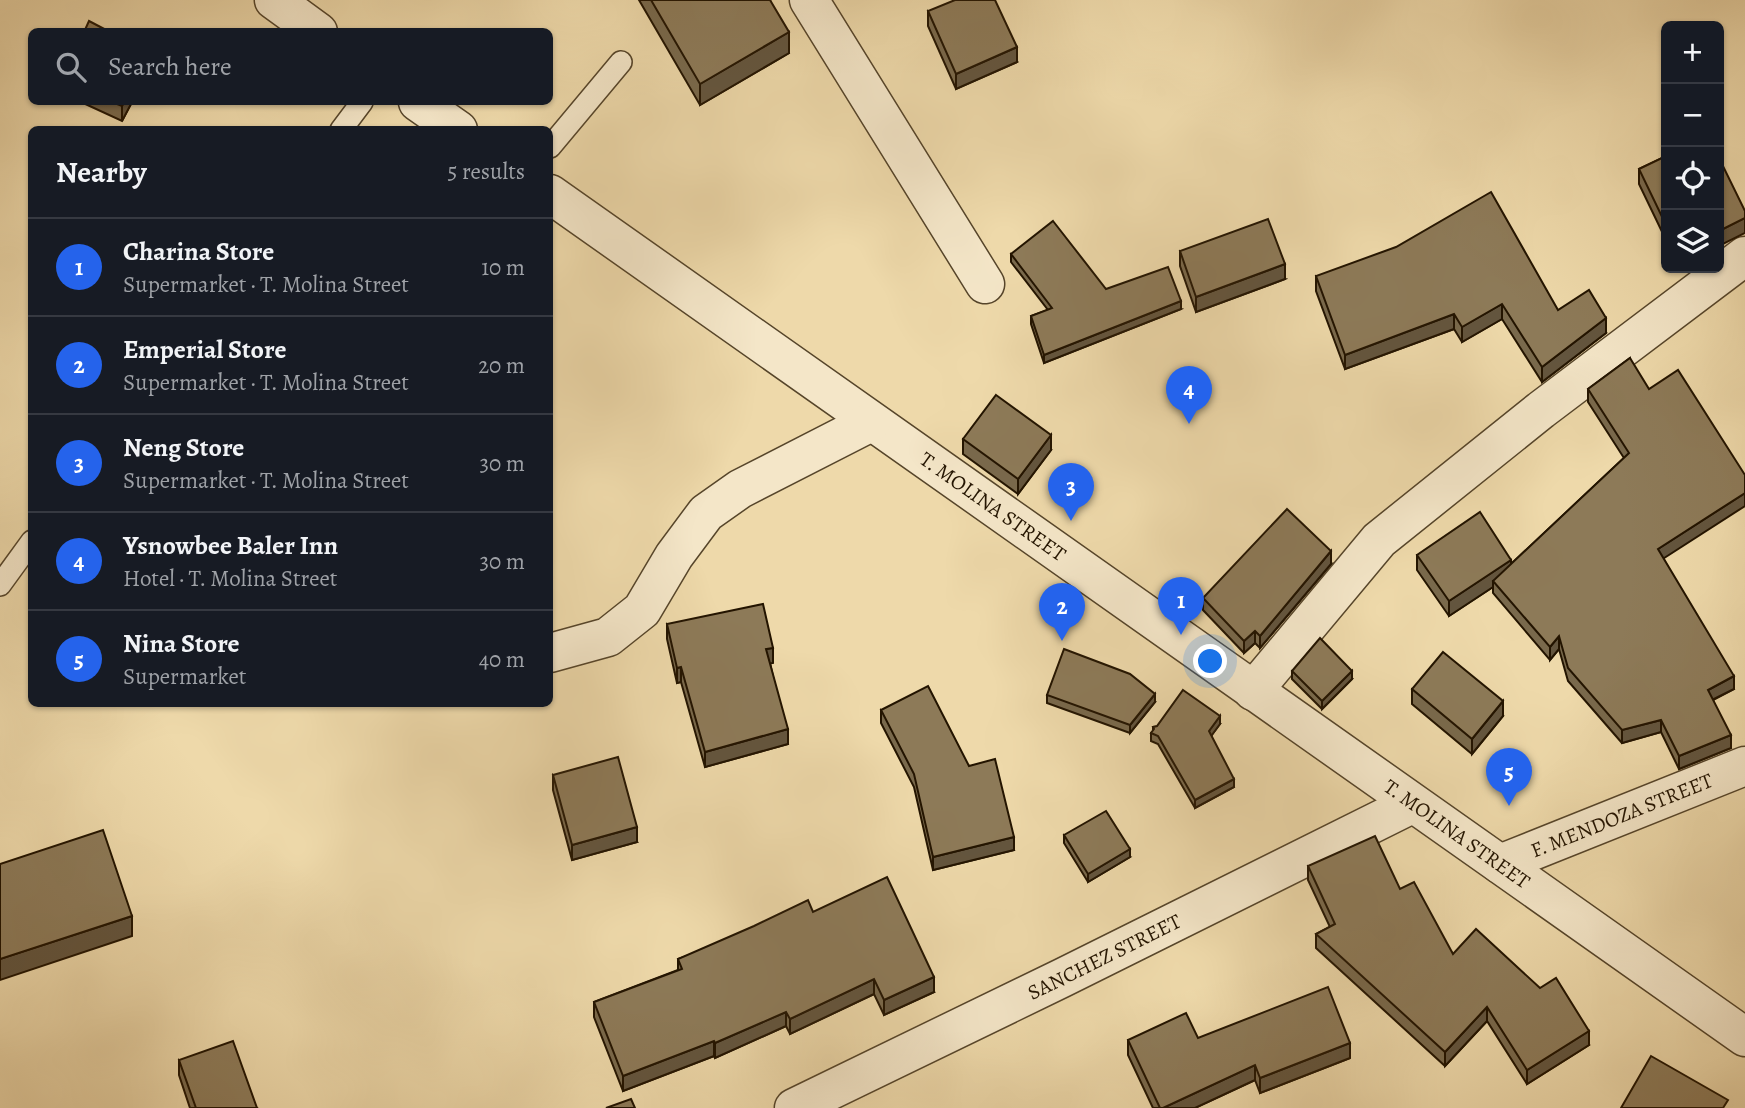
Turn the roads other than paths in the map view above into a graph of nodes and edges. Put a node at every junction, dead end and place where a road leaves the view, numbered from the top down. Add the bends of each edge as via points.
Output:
1 (274, 0) edge
2 (809, 0) edge
3 (312, 28) edge
4 (621, 62) dead end
5 (360, 105) edge
6 (422, 105) edge
7 (344, 126) edge
8 (452, 126) edge
9 (553, 143) edge
10 (553, 196) edge
11 (1745, 256) edge
12 (985, 284) dead end
13 (871, 422) junction
14 (28, 546) edge
15 (0, 585) edge
16 (553, 652) edge
17 (1253, 691) junction
18 (1745, 766) edge
19 (1412, 804) junction
20 (1500, 864) junction
21 (1745, 1037) edge
22 (794, 1108) edge

1 - 3 street
2 - 12 street
4 - 9 lane
5 - 7 lane
6 - 8 street
10 - 13 street, T. MOLINA STREET
11 - 17 street via 1379,540
13 - 16 street via 714,507 674,556 642,610 608,637
13 - 17 street, T. MOLINA STREET
14 - 15 lane
17 - 19 street, T. MOLINA STREET
18 - 20 street, F. MENDOZA STREET
19 - 20 street, T. MOLINA STREET
19 - 22 street, SANCHEZ STREET
20 - 21 street, T. MOLINA STREET

